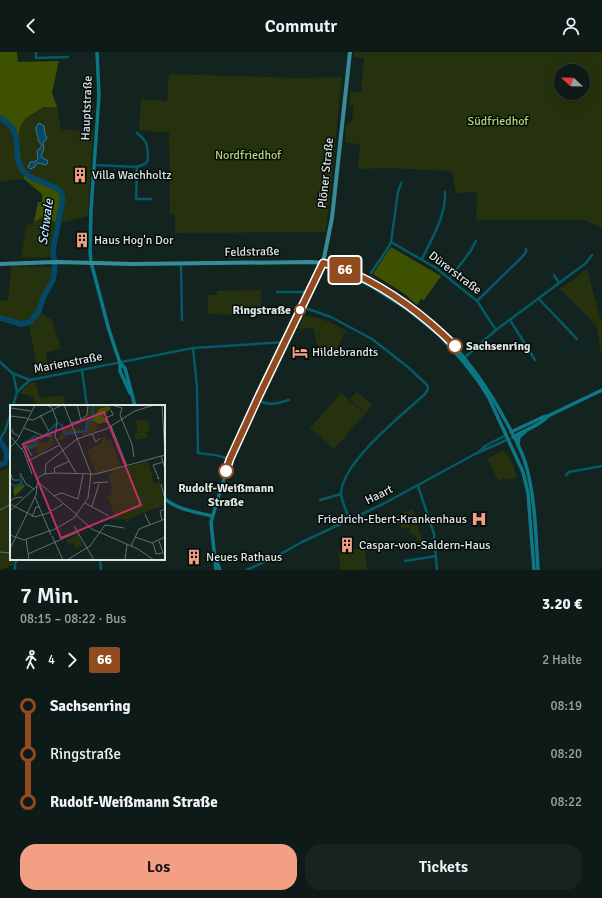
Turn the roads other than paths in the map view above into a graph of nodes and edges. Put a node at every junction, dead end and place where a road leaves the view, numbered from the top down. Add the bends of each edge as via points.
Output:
1 (36, 52) edge
2 (96, 52) edge
3 (350, 52) edge
4 (68, 57) dead end
5 (138, 133) dead end
6 (94, 165) junction
7 (137, 167) junction
8 (400, 183) dead end
9 (445, 192) dead end
10 (150, 199) dead end
11 (476, 241) dead end
12 (391, 242) junction
13 (526, 249) dead end
14 (592, 255) dead end
15 (422, 259) junction
16 (91, 262) junction
17 (323, 263) junction
18 (0, 264) edge
19 (181, 264) junction
20 (371, 272) dead end
21 (554, 275) dead end
22 (450, 278) junction
23 (559, 283) junction
24 (277, 292) dead end
25 (308, 292) junction
26 (539, 299) junction
27 (477, 301) junction
28 (301, 307) junction
29 (182, 320) dead end
30 (510, 320) junction
31 (496, 330) junction
32 (577, 339) dead end
33 (285, 342) junction
34 (194, 348) junction
35 (463, 359) junction
36 (535, 360) dead end
37 (0, 362) edge
38 (120, 363) junction
39 (82, 370) junction
40 (12, 373) junction
41 (30, 380) junction
42 (602, 390) edge
43 (17, 392) junction
44 (257, 400) junction
45 (289, 400) dead end
46 (13, 405) edge
47 (87, 405) edge
48 (135, 405) edge
49 (10, 416) edge
50 (548, 416) junction
51 (528, 430) junction
52 (512, 432) junction
53 (506, 435) junction
54 (514, 436) junction
55 (0, 438) edge
56 (509, 439) junction
57 (518, 445) junction
58 (475, 454) junction
59 (230, 459) junction
60 (602, 466) edge
61 (566, 475) dead end
62 (418, 486) junction
63 (341, 494) junction
64 (165, 499) edge
65 (320, 500) dead end
66 (212, 516) junction
67 (350, 520) junction
68 (436, 556) junction
69 (215, 558) junction
70 (17, 560) edge
71 (100, 560) edge
72 (405, 561) dead end
73 (15, 570) edge
74 (101, 570) edge
75 (216, 570) edge
76 (220, 570) edge
77 (247, 570) edge
78 (437, 570) edge
79 (534, 570) edge
80 (538, 570) edge

1 - 4 street via 36,58
2 - 6 main road, Hauptstraße via 99,95
3 - 17 main road, Plöner Straße via 332,218
5 - 7 street via 148,147 148,160
6 - 7 street
6 - 16 main road, Hauptstraße
7 - 10 street via 136,198
8 - 12 street
9 - 15 street via 443,210
11 - 22 street
12 - 15 street, Dürerstraße
12 - 20 street
13 - 27 street via 522,257
14 - 23 street via 586,263
15 - 22 street, Dürerstraße
16 - 18 main road, Feldstraße
16 - 19 main road, Feldstraße
16 - 38 main road, Hauptstraße via 104,315
17 - 19 main road, Feldstraße
17 - 25 main road, Plöner Straße
17 - 35 main road via 395,300 431,328
19 - 29 street
21 - 23 street
22 - 27 street, Dürerstraße
23 - 26 street
24 - 25 street
25 - 28 main road, Plöner Straße
26 - 30 street
26 - 32 street
27 - 31 street, Dürerstraße
28 - 33 main road, Plöner Straße
28 - 63 street via 331,317 372,339 409,368 428,389 362,453 345,480
30 - 31 street
30 - 36 street
31 - 35 street
33 - 34 street
33 - 44 main road, Plöner Straße
34 - 38 street
34 - 59 street via 198,453
35 - 52 main road via 487,388
35 - 53 main road via 489,398
37 - 40 street, Marienstraße
38 - 39 street, Marienstraße
38 - 48 main road, Hauptstraße via 125,368
39 - 41 street, Marienstraße
39 - 47 street
40 - 41 street, Marienstraße
40 - 43 street
41 - 43 street
42 - 50 main road, Haart
43 - 46 street
44 - 45 street via 271,405
44 - 59 main road, Plöner Straße
49 - 55 street
50 - 51 main road, Haart
50 - 52 main road, Haart
51 - 54 main road, Haart
51 - 57 main road via 519,438
52 - 53 main road, Haart
52 - 54 main road
53 - 56 main road
53 - 58 street, Haart
54 - 56 main road, Haart
54 - 57 main road
56 - 58 street, Haart
56 - 79 main road via 527,488
57 - 80 main road via 525,461 531,488
58 - 62 street, Haart
59 - 66 main road, Plöner Straße
60 - 61 street via 569,472
62 - 67 street, Haart
62 - 68 street via 434,534
63 - 65 street
63 - 67 street
64 - 66 main road via 181,508
66 - 69 main road, Plöner Straße via 211,531
67 - 77 street, Haart
68 - 72 street
68 - 78 street
69 - 75 main road, Plöner Straße
69 - 76 main road, Plöner Straße
70 - 73 street
71 - 74 street

